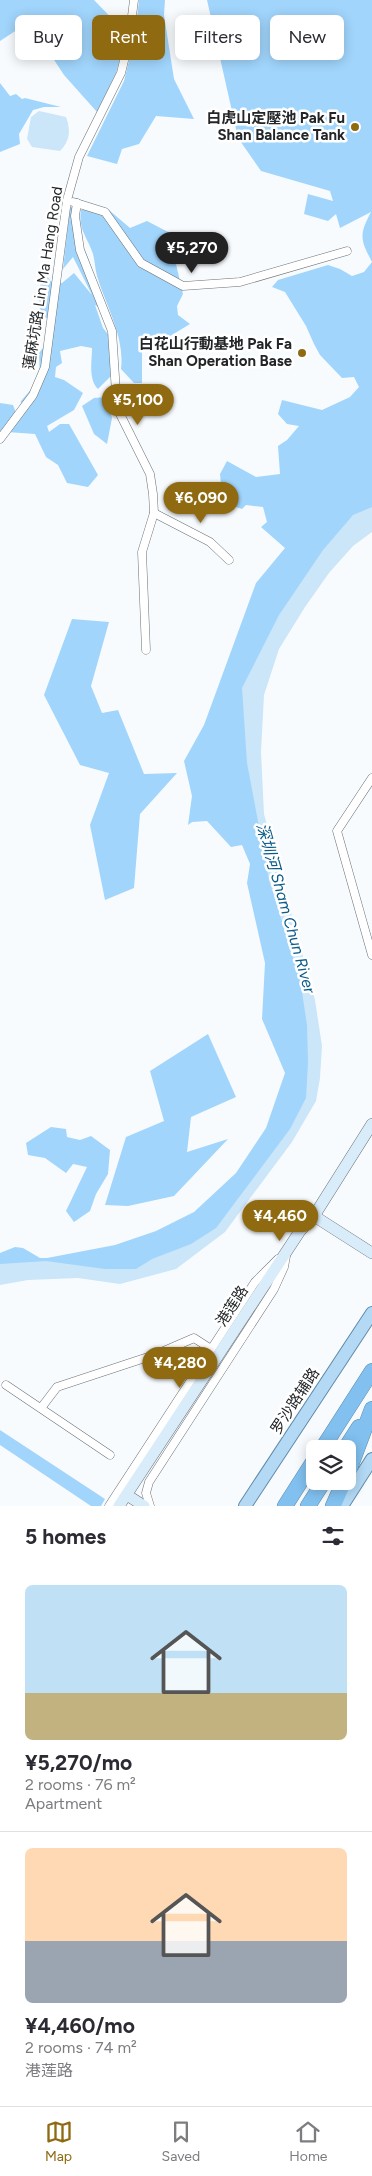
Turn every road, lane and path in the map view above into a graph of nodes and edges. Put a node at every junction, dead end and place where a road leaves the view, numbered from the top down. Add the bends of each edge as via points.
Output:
1 (134, 0) edge
2 (67, 200) junction
3 (77, 203) junction
4 (347, 251) dead end
5 (0, 439) edge
6 (154, 513) junction
7 (229, 560) dead end
8 (146, 650) dead end
9 (372, 778) edge
10 (372, 955) edge
11 (372, 1124) edge
12 (314, 1216) junction
13 (288, 1250) junction
14 (372, 1253) edge
15 (372, 1313) edge
16 (211, 1349) junction
17 (372, 1371) edge
18 (6, 1385) dead end
19 (41, 1408) junction
20 (372, 1408) edge
21 (328, 1440) edge
22 (351, 1440) edge
23 (356, 1451) edge
24 (110, 1455) dead end
25 (372, 1459) edge
26 (306, 1473) edge
27 (318, 1490) edge
28 (340, 1490) edge
29 (126, 1495) junction
30 (109, 1506) edge
31 (119, 1506) edge
32 (144, 1506) edge
33 (150, 1506) edge
34 (245, 1506) edge
35 (285, 1506) edge
36 (308, 1506) edge
37 (333, 1506) edge
38 (342, 1506) edge

1 - 2 street, 蓮麻坑路 Lin Ma Hang Road via 122,68 79,157
2 - 3 street
2 - 5 street, 蓮麻坑路 Lin Ma Hang Road via 45,367 33,395
3 - 4 street via 105,212 141,263 183,286 240,282
3 - 6 street via 75,216 80,250 112,331 117,408 150,474
6 - 7 street via 210,542
6 - 8 street via 142,552
9 - 10 street via 337,831
11 - 12 street, 港莲路
12 - 13 street, 港莲路
12 - 14 street
13 - 16 street via 255,1282
13 - 29 street, 港莲路
13 - 33 street via 274,1289 149,1482 146,1493
15 - 34 main road, 罗沙路辅路
16 - 19 street via 194,1338 157,1354 57,1387
16 - 30 street
17 - 21 highway
18 - 19 street
19 - 24 street
20 - 22 highway
20 - 23 highway
25 - 38 main road
26 - 35 highway
27 - 36 highway
28 - 37 highway
29 - 31 street, 港莲路
29 - 32 street

